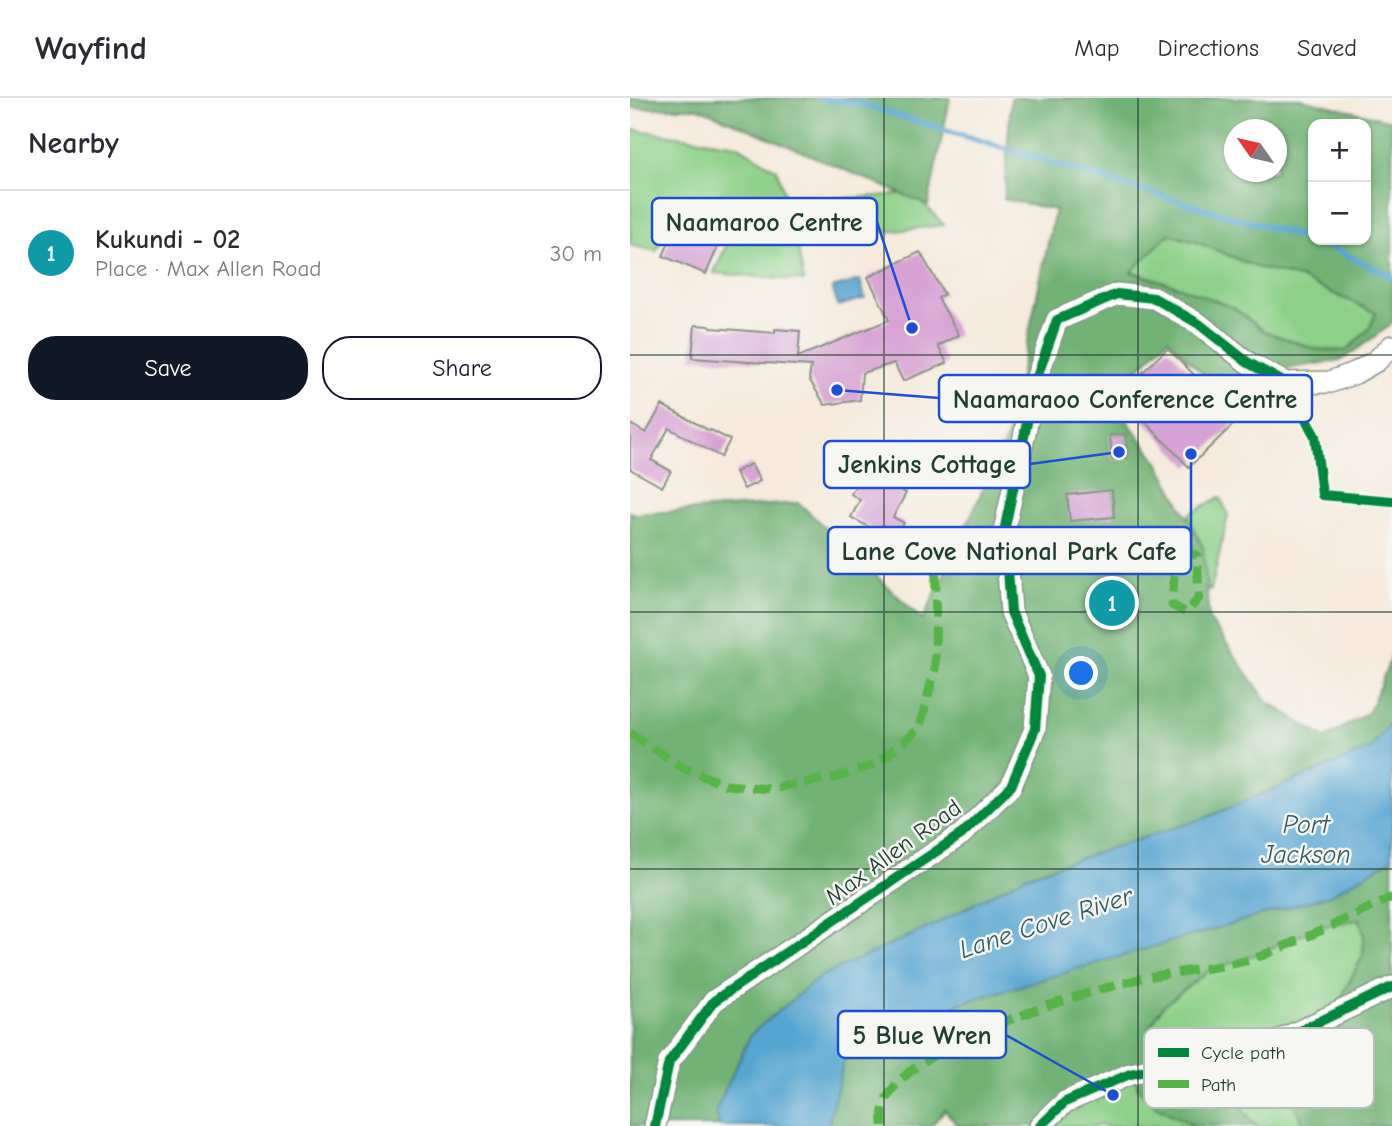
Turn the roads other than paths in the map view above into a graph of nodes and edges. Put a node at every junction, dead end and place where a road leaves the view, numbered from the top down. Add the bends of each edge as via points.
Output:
1 (1392, 346) edge
2 (1392, 987) edge
3 (1306, 1028) edge
4 (1144, 1071) edge
5 (654, 1126) edge
6 (1040, 1126) edge

1 - 5 street, Max Allen Road via 1376,361 1330,382 1285,383 1154,299 1117,294 1056,320 1036,380 1005,527 1011,612 1039,676 1035,729 1011,786 962,834 714,1001 669,1062
2 - 3 street
4 - 6 street via 1065,1102

